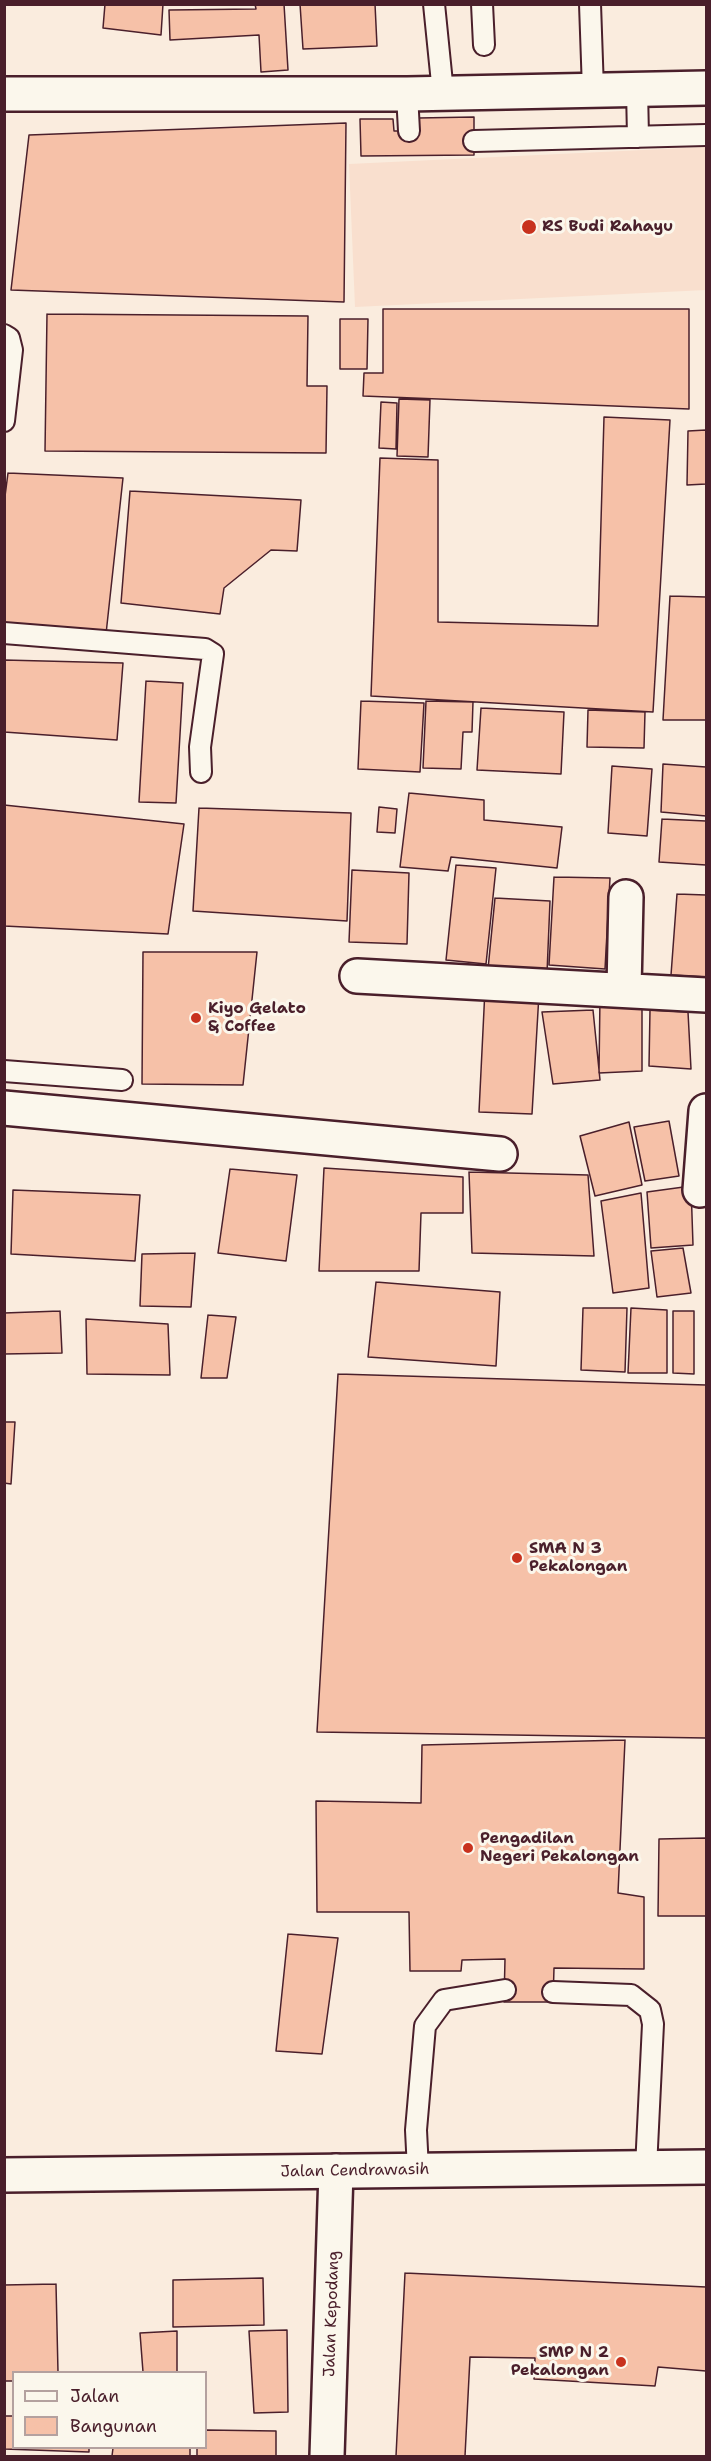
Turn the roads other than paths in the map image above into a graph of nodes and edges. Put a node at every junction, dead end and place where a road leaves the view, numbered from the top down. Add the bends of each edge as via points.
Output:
1 (434, 4) edge
2 (482, 4) edge
3 (590, 4) edge
4 (484, 45) dead end
5 (706, 88) edge
6 (637, 89) junction
7 (593, 90) junction
8 (443, 93) junction
9 (4, 94) edge
10 (407, 94) junction
11 (409, 131) dead end
12 (706, 135) edge
13 (638, 137) junction
14 (474, 141) dead end
15 (4, 335) edge
16 (4, 421) edge
17 (4, 633) edge
18 (201, 772) dead end
19 (626, 897) dead end
20 (357, 976) dead end
21 (624, 989) junction
22 (706, 995) edge
23 (4, 1071) edge
24 (122, 1080) dead end
25 (4, 1108) edge
26 (706, 1111) edge
27 (501, 1154) dead end
28 (700, 1190) dead end
29 (505, 1990) dead end
30 (553, 1992) dead end
31 (706, 2167) edge
32 (646, 2168) junction
33 (418, 2170) junction
34 (336, 2171) junction
35 (4, 2175) edge
36 (327, 2457) edge

1 - 8 lane
2 - 4 lane
3 - 7 lane
5 - 6 street
6 - 7 street
6 - 13 lane
7 - 8 street
8 - 10 street
9 - 10 street
10 - 11 lane
12 - 13 lane
13 - 14 lane
15 - 16 lane via 12,350
17 - 18 lane via 205,649 213,654 200,747
19 - 21 street
20 - 21 street
21 - 22 street
23 - 24 lane
25 - 27 street
26 - 28 street
29 - 33 lane via 444,2000 425,2026 416,2130
30 - 32 lane via 631,1995 650,2010 653,2024
31 - 32 street, Jalan Cendrawasih
32 - 33 street, Jalan Cendrawasih
33 - 34 street, Jalan Cendrawasih
34 - 35 street, Jalan Cendrawasih
34 - 36 street, Jalan Kepodang

